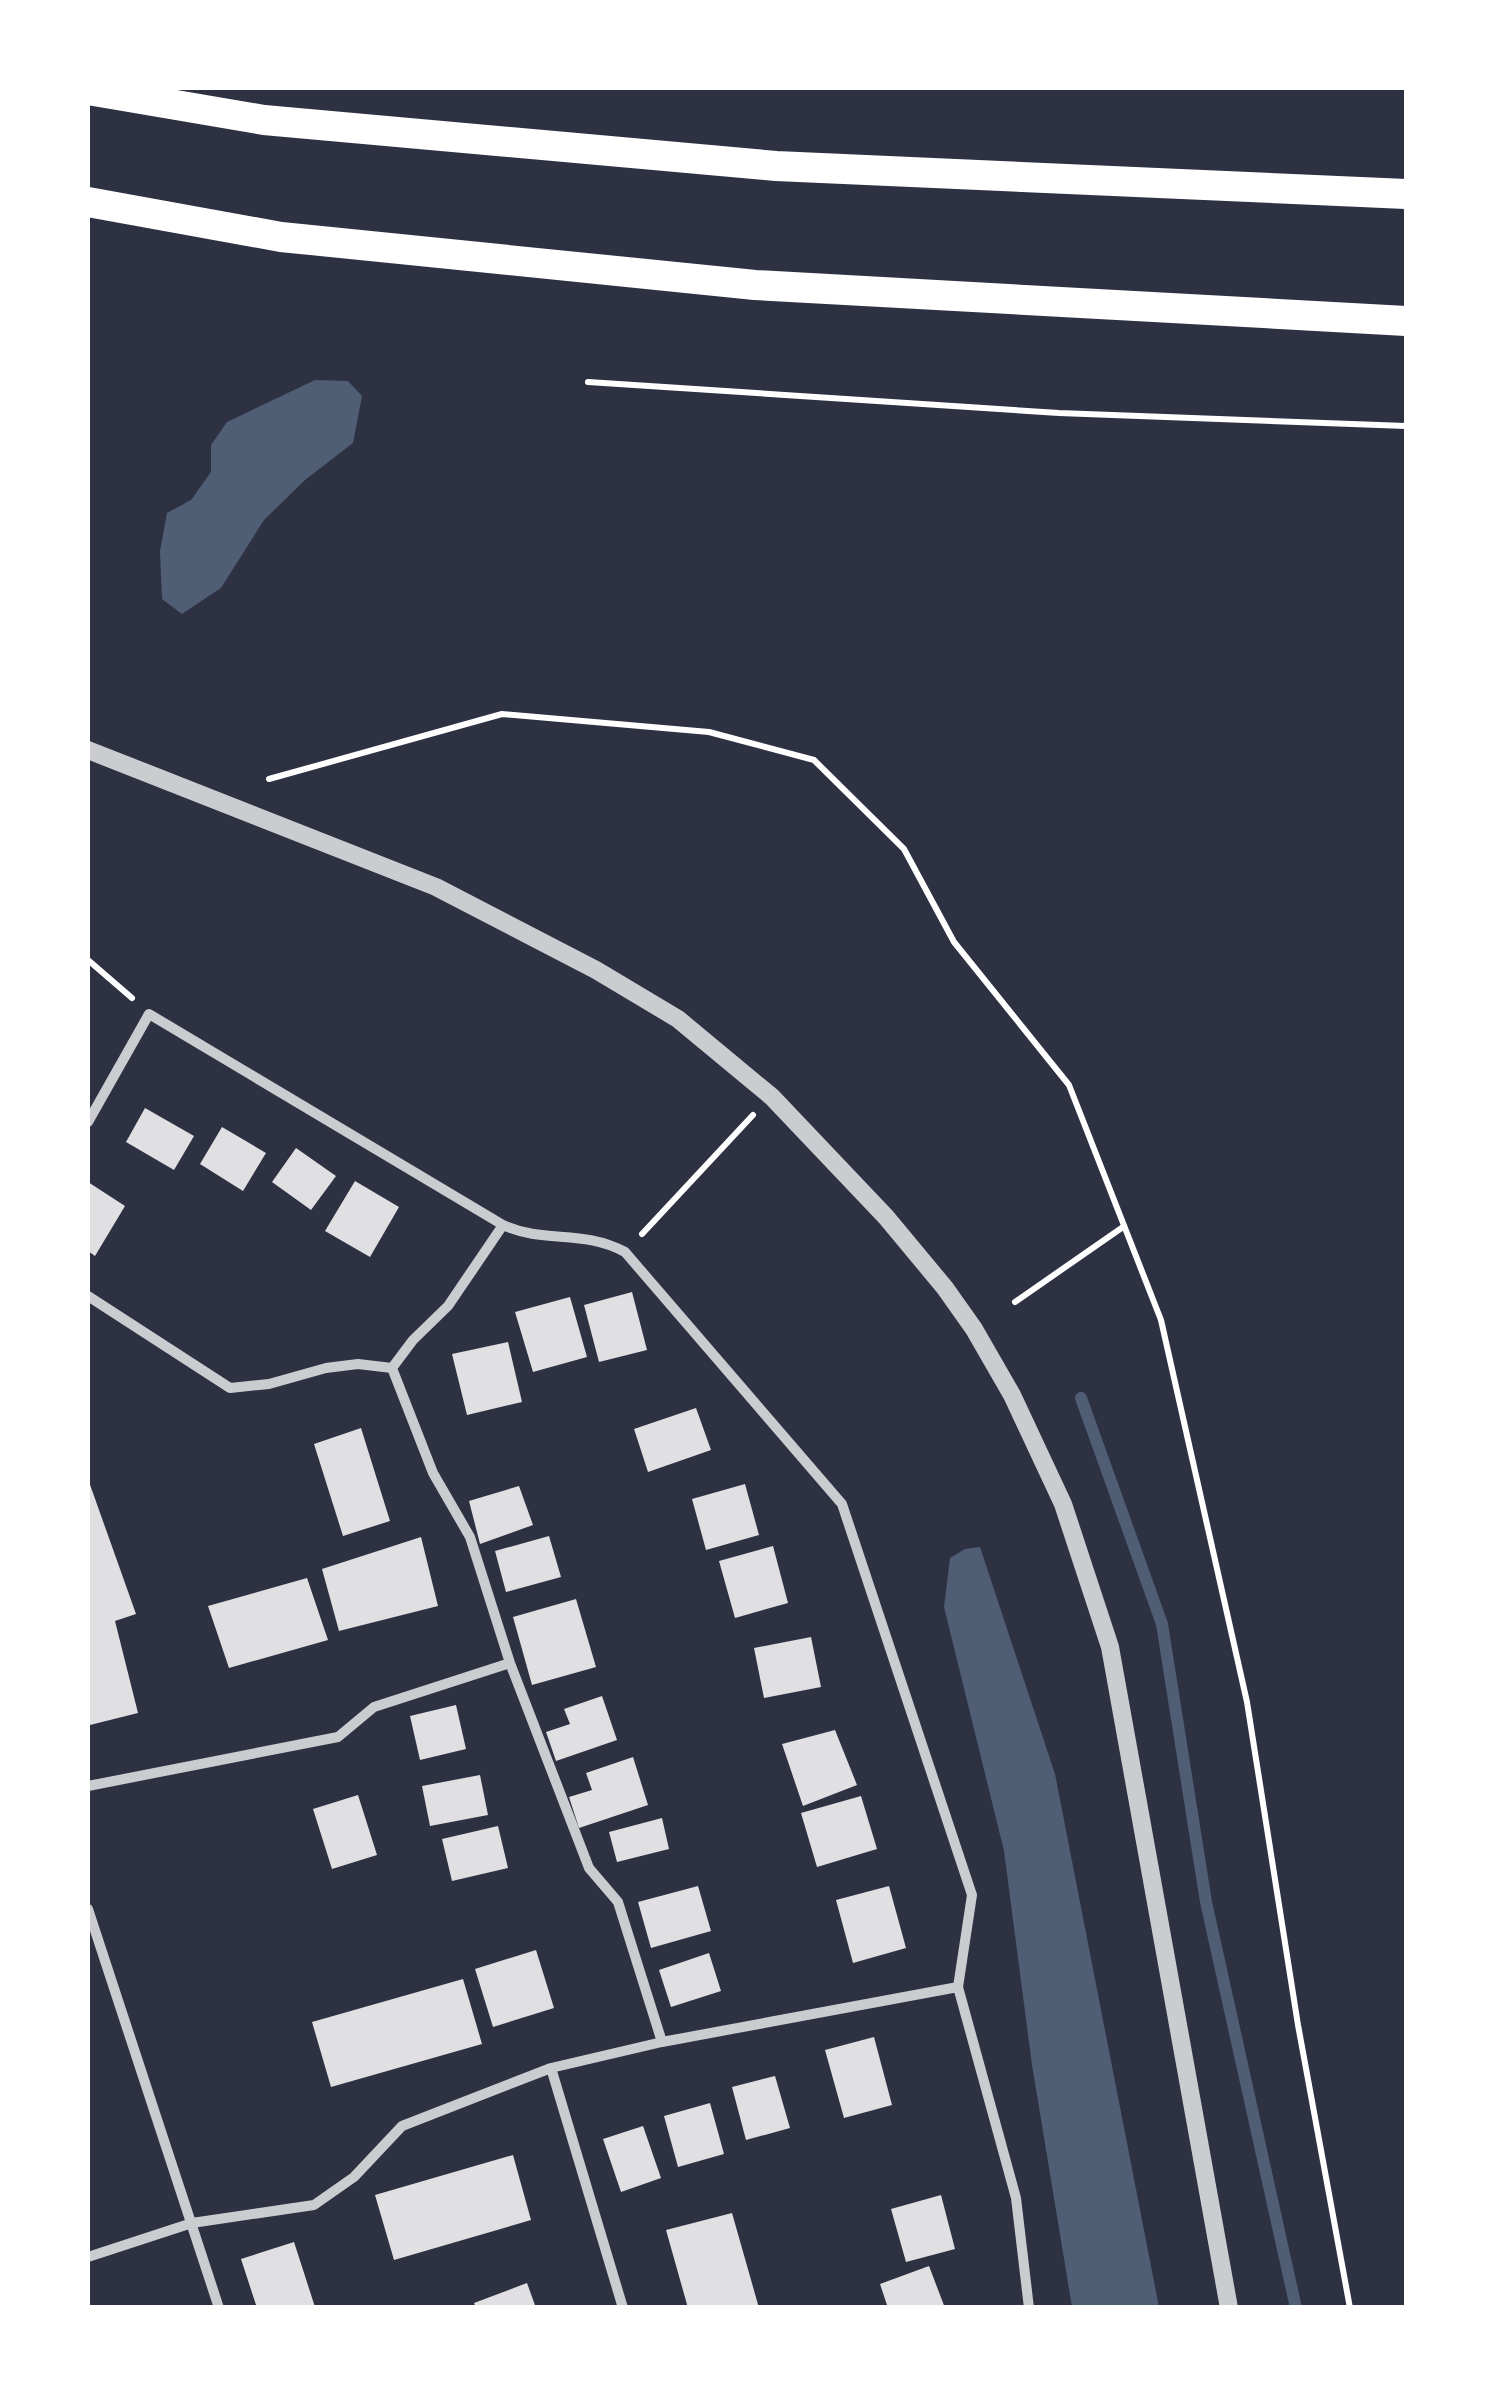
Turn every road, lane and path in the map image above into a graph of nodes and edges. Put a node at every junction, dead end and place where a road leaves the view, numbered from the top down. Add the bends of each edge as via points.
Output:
1 (88, 90) edge
2 (1406, 194) edge
3 (88, 202) edge
4 (1406, 322) edge
5 (588, 382) dead end
6 (1406, 426) edge
7 (88, 750) edge
8 (269, 779) dead end
9 (88, 960) edge
10 (149, 1014) junction
11 (772, 1096) junction
12 (88, 1122) edge
13 (502, 1225) junction
14 (1123, 1227) junction
15 (625, 1252) junction
16 (88, 1296) edge
17 (1015, 1302) dead end
18 (392, 1368) junction
19 (510, 1663) junction
20 (88, 1786) edge
21 (88, 1909) edge
22 (958, 1987) junction
23 (662, 2042) junction
24 (551, 2068) junction
25 (192, 2223) junction
26 (88, 2257) edge
27 (219, 2308) edge
28 (623, 2308) edge
29 (1029, 2308) edge
30 (1229, 2308) edge
31 (1350, 2308) edge

1 - 2 highway via 264,120 776,166
3 - 4 highway via 281,236 755,285
5 - 6 path via 1059,413
7 - 11 street via 436,887 678,1019
8 - 14 path via 502,714 709,732 814,760 904,850 954,942 1068,1084
9 - 10 path
10 - 12 street
10 - 13 street
11 - 15 path
11 - 30 street via 945,1288 1012,1395 1062,1504 1110,1647
13 - 15 street
13 - 18 street via 448,1306
14 - 17 path
14 - 31 path via 1161,1320 1247,1702
15 - 22 street via 842,1504 972,1895
16 - 18 street via 230,1388 358,1364
18 - 19 street via 433,1474 470,1537
19 - 20 street via 374,1706 338,1737
19 - 23 street via 589,1868 618,1902
21 - 25 street
22 - 23 street
22 - 29 street via 1016,2198
23 - 24 street
24 - 25 street via 402,2126 354,2177 314,2205
24 - 28 street
25 - 26 street
25 - 27 street

